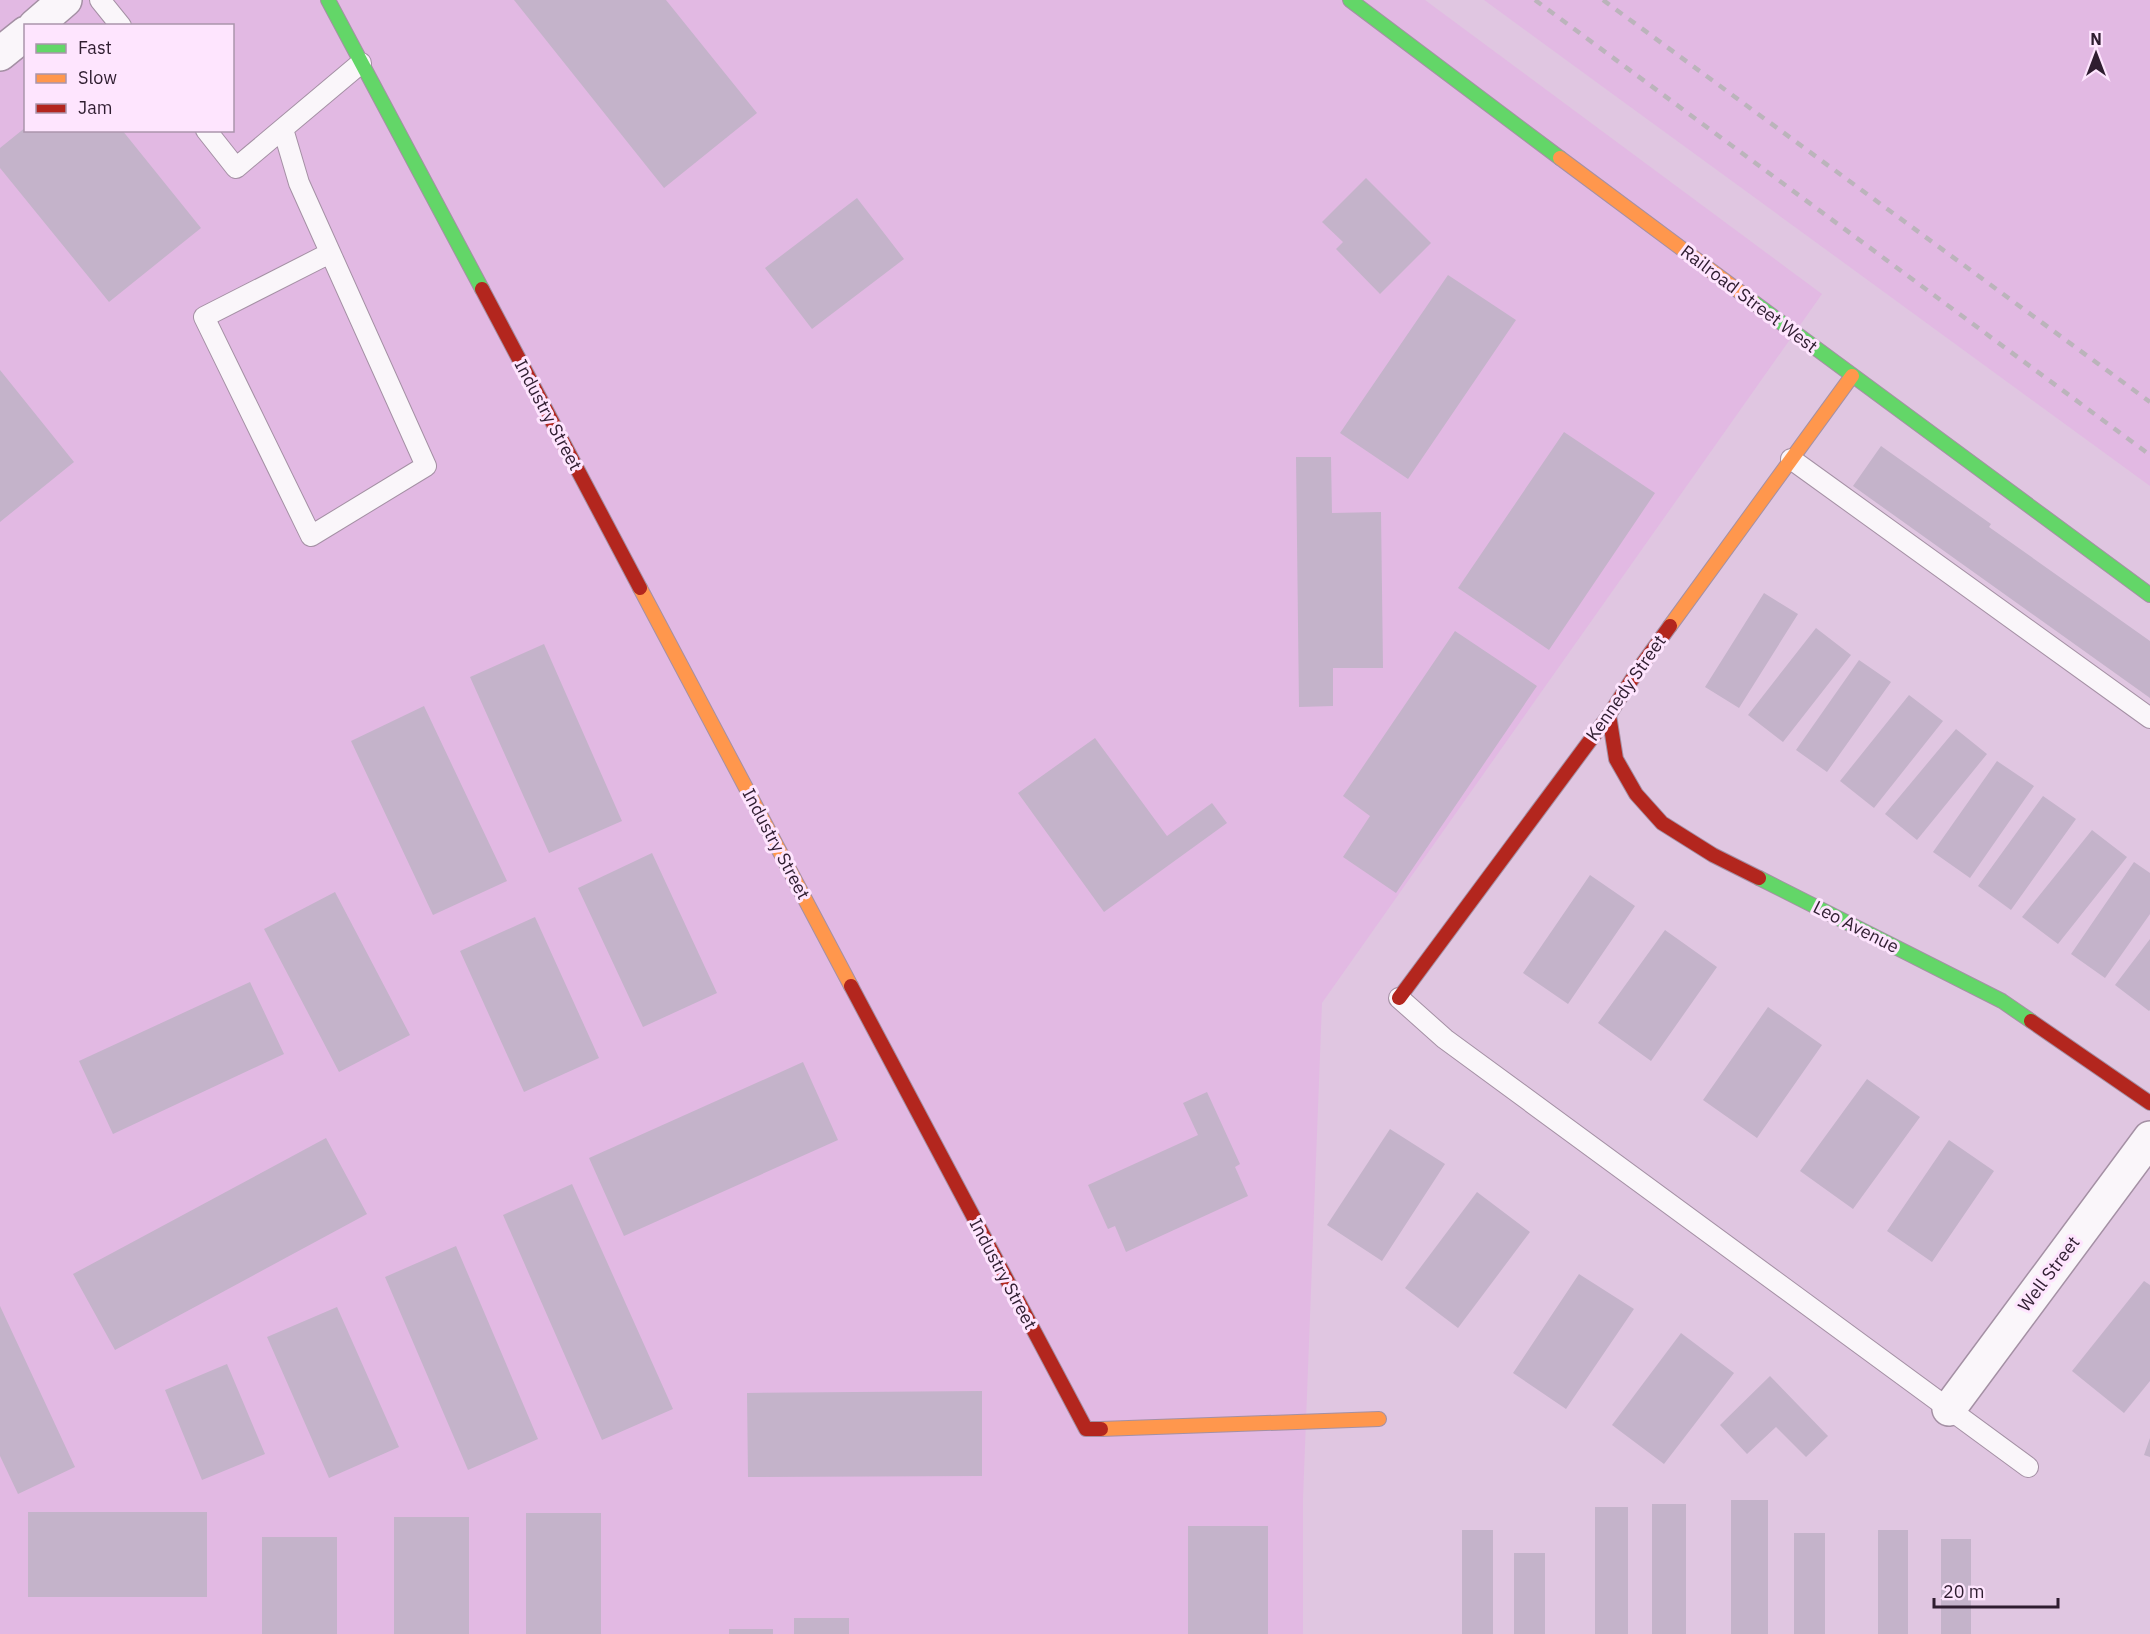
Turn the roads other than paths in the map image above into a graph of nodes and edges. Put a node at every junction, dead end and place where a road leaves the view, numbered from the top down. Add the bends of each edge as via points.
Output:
1 (65, 0) edge
2 (100, 0) edge
3 (328, 0) edge
4 (1350, 0) edge
5 (37, 24) edge
6 (119, 24) edge
7 (24, 35) edge
8 (0, 54) edge
9 (361, 63) junction
10 (283, 129) junction
11 (208, 132) edge
12 (330, 253) junction
13 (1852, 376) junction
14 (1791, 459) junction
15 (2150, 596) edge
16 (1609, 715) junction
17 (2150, 718) edge
18 (1399, 998) joint
19 (2150, 1103) edge
20 (2150, 1138) edge
21 (1949, 1409) junction
22 (1379, 1419) dead end
23 (2028, 1467) dead end

1 - 5 street
2 - 6 lane
3 - 9 street, Industry Street
4 - 13 street, Railroad Street West
7 - 8 street
9 - 10 lane
9 - 22 street, Industry Street via 1086,1430
10 - 11 lane via 236,168
10 - 12 lane via 299,183
12 - 12 lane via 426,466 311,536 204,317
13 - 14 street, Kennedy Street
13 - 15 street, Railroad Street West
14 - 16 street, Kennedy Street
14 - 17 lane
16 - 18 street, Kennedy Street
16 - 19 street, Leo Avenue via 1616,759 1636,794 1662,823 1713,855 2002,1001
18 - 21 lane via 1454,1046
20 - 21 street, Well Street
21 - 23 lane

